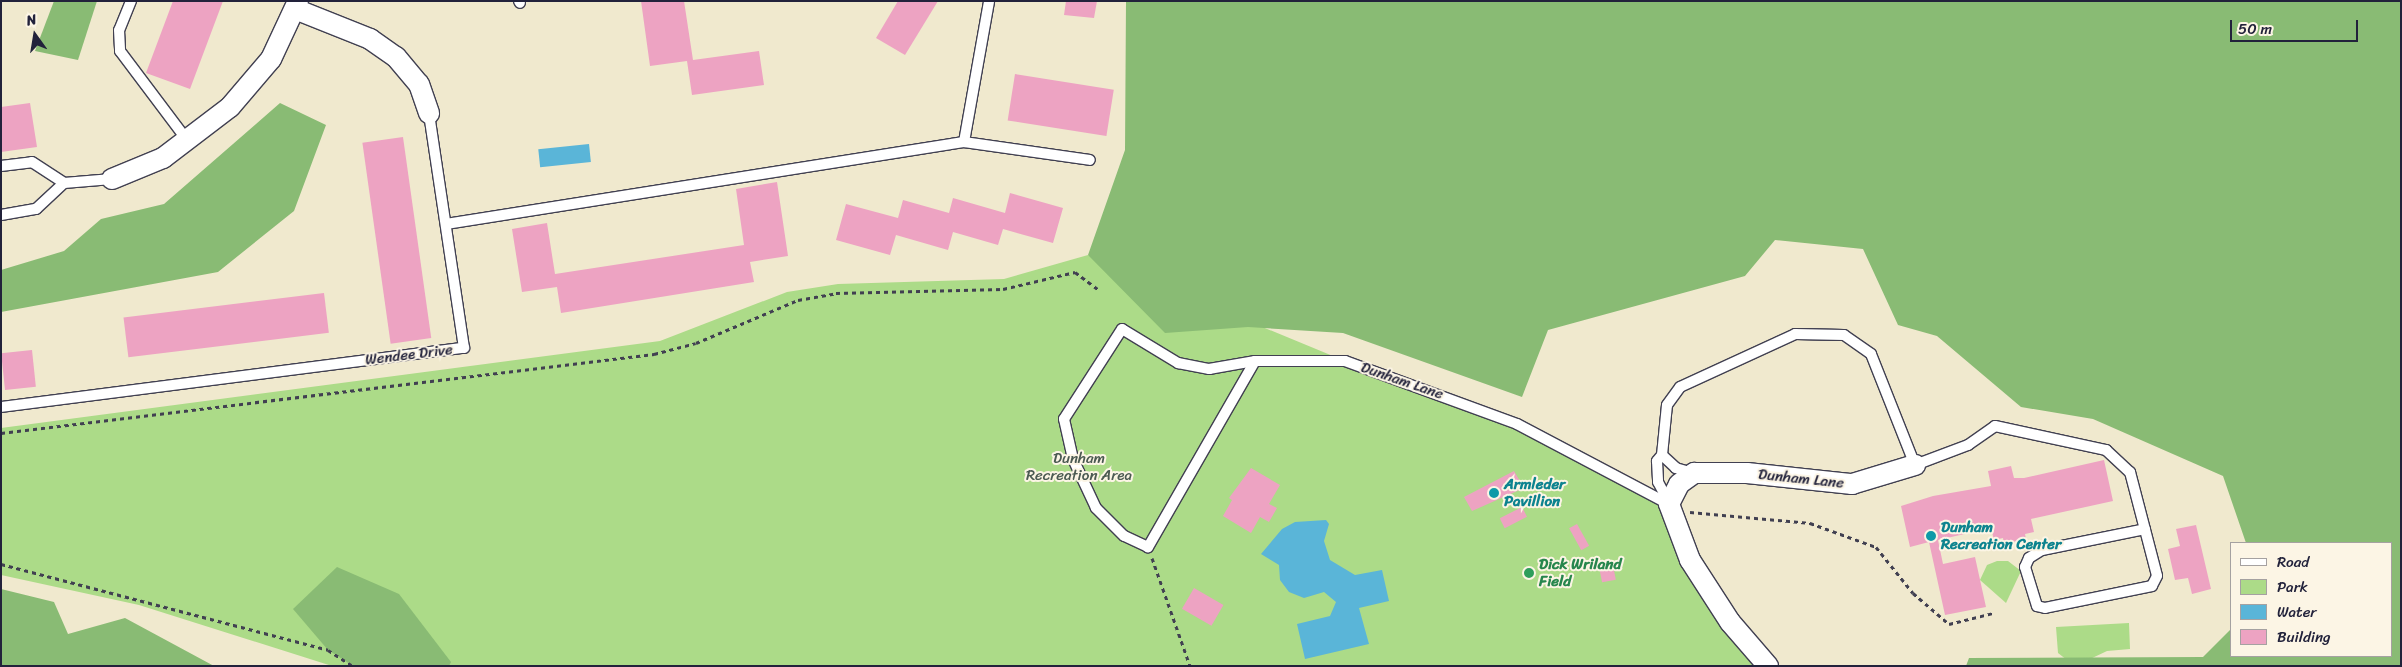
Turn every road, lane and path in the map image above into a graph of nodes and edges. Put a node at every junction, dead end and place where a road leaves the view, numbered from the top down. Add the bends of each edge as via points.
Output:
1 (131, 1) edge
2 (989, 1) edge
3 (297, 5) edge
4 (429, 113) joint
5 (187, 140) junction
6 (964, 142) junction
7 (1090, 160) dead end
8 (1, 166) edge
9 (112, 179) joint
10 (64, 182) junction
11 (1, 215) edge
12 (446, 224) junction
13 (1099, 290) dead end
14 (1255, 361) junction
15 (1, 407) edge
16 (1, 433) edge
17 (1662, 455) junction
18 (1915, 465) junction
19 (1694, 473) junction
20 (1676, 508) junction
21 (2145, 529) junction
22 (1148, 547) junction
23 (1, 564) edge
24 (1993, 613) dead end
25 (353, 666) edge
26 (1190, 666) edge
27 (1768, 666) edge

1 - 5 lane via 119,30 120,51
2 - 6 lane
3 - 4 street, Wendee Drive via 370,39 396,57 419,84
3 - 5 street, Wendee Drive via 271,59 252,84
4 - 12 lane, Wendee Drive
5 - 9 street, Wendee Drive via 164,158
6 - 7 lane
6 - 12 lane
8 - 10 lane via 32,162
9 - 10 lane
10 - 11 lane via 36,209
12 - 15 lane, Wendee Drive via 464,348
13 - 16 path via 1075,272 1003,289 836,292 798,300 696,343 654,354
14 - 20 lane, Dunham Lane via 1345,361 1426,388 1518,424
14 - 22 lane
14 - 22 lane, Dunham Lane via 1209,369 1178,363 1122,329 1064,419 1073,459 1096,508 1124,536
17 - 18 lane via 1667,405 1680,386 1795,334 1844,335 1871,354
17 - 19 lane via 1676,468
17 - 20 lane via 1657,461 1658,482
18 - 19 street, Dunham Lane via 1852,484 1748,473
18 - 21 lane via 1968,445 1995,426 2106,450 2130,472
19 - 20 street via 1679,484
20 - 24 path via 1810,523 1876,547 1913,593 1949,624
20 - 27 street via 1694,568 1730,622
21 - 21 lane via 2157,576 2152,586 2130,593 2037,606 2025,567 2029,558 2042,550
22 - 26 path
23 - 25 path via 328,650

